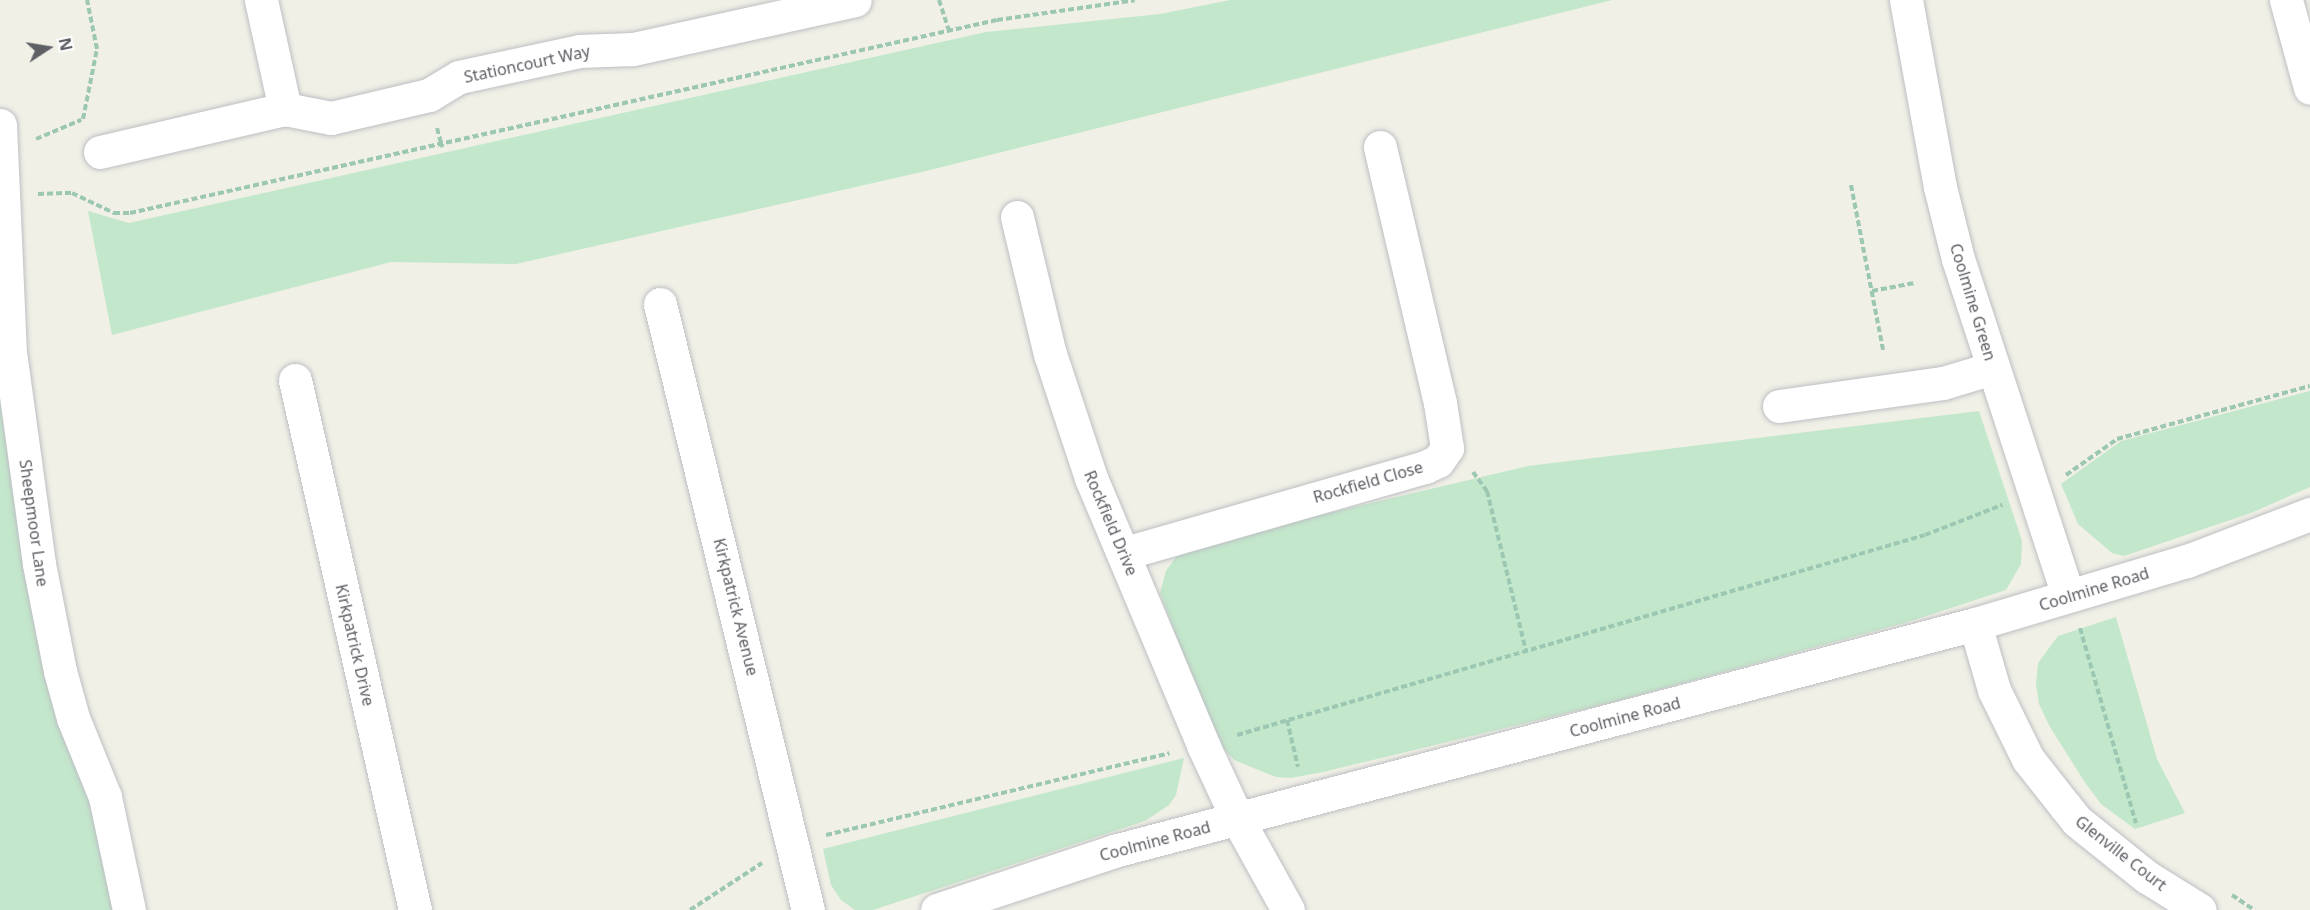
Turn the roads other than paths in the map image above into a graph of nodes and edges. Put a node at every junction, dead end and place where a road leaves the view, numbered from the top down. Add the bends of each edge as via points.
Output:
1 (261, 0) edge
2 (855, 0) edge
3 (1906, 0) edge
4 (2286, 0) edge
5 (2310, 88) edge
6 (285, 109) junction
7 (1, 133) edge
8 (1380, 147) dead end
9 (100, 152) road end
10 (1017, 218) dead end
11 (660, 304) dead end
12 (1993, 368) junction
13 (295, 380) dead end
14 (1779, 406) dead end
15 (2310, 514) edge
16 (1125, 553) junction
17 (2068, 596) junction
18 (1975, 624) junction
19 (1237, 818) junction
20 (2210, 899) edge
21 (129, 910) edge
22 (415, 910) edge
23 (808, 910) edge
24 (937, 910) edge
25 (1288, 910) edge

1 - 6 street
2 - 6 street, Stationcourt Way via 633,49 579,51 459,77 429,95 331,118
3 - 12 street, Coolmine Green via 1940,187
4 - 5 street
6 - 9 street, Stationcourt Way
7 - 21 street, Sheepmoor Lane via 10,352 39,564 60,671 73,718 105,797
8 - 16 street, Rockfield Close via 1447,448 1438,461 1425,467
10 - 16 street, Rockfield Drive via 1050,354 1090,478
11 - 23 street, Kirkpatrick Avenue
12 - 14 street via 1943,383
12 - 17 street, Coolmine Green
13 - 22 street, Kirkpatrick Drive
15 - 17 street, Coolmine Road via 2187,561
16 - 19 street, Rockfield Drive
17 - 18 street, Coolmine Road
18 - 19 street, Coolmine Road
18 - 20 street, Glenville Court via 1994,690 2028,759 2071,814 2147,877
19 - 24 street, Coolmine Road via 1114,851
19 - 25 street, Rockfield Drive

